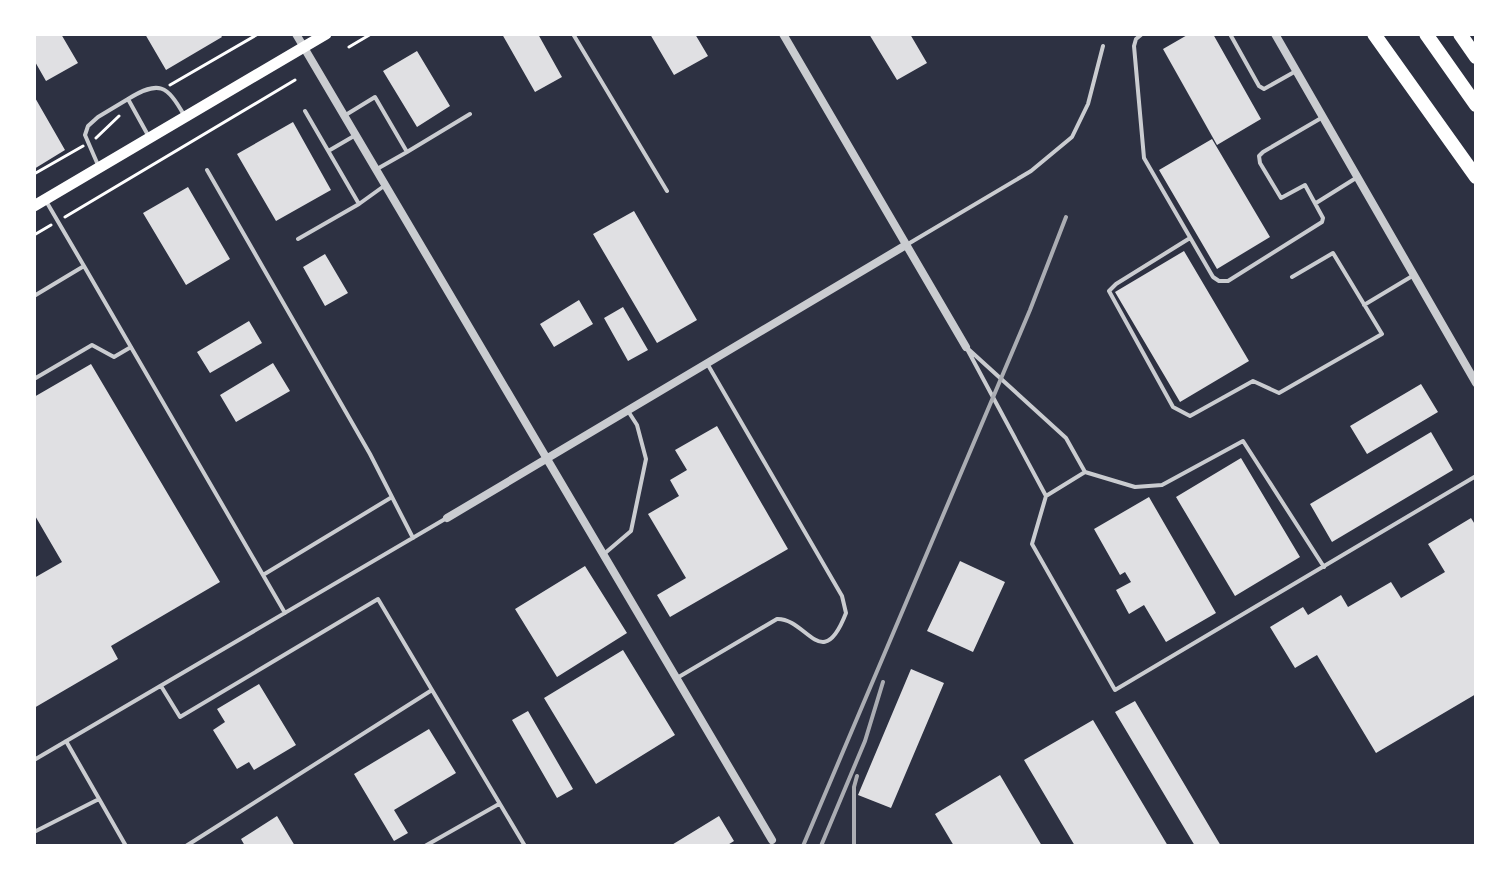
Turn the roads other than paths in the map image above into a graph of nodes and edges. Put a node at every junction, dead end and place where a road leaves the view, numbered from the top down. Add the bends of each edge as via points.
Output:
1 (296, 34) edge
2 (326, 34) edge
3 (573, 34) edge
4 (783, 34) edge
5 (1142, 34) edge
6 (1230, 34) edge
7 (1275, 34) edge
8 (1374, 34) edge
9 (1426, 34) edge
10 (1460, 34) edge
11 (1103, 46) dead end
12 (304, 47) junction
13 (1476, 57) edge
14 (1297, 71) junction
15 (128, 99) junction
16 (1476, 105) edge
17 (305, 111) dead end
18 (470, 114) dead end
19 (344, 116) junction
20 (186, 117) junction
21 (1323, 117) junction
22 (356, 135) junction
23 (150, 138) junction
24 (329, 150) junction
25 (407, 152) junction
26 (100, 167) junction
27 (207, 170) dead end
28 (376, 170) junction
29 (1358, 177) junction
30 (1476, 177) edge
31 (386, 185) junction
32 (667, 191) dead end
33 (45, 199) junction
34 (1315, 203) junction
35 (359, 204) junction
36 (34, 206) edge
37 (1190, 238) junction
38 (298, 239) dead end
39 (906, 245) junction
40 (84, 266) junction
41 (1414, 275) junction
42 (1292, 277) dead end
43 (34, 296) edge
44 (1364, 305) junction
45 (131, 347) junction
46 (966, 347) junction
47 (708, 363) junction
48 (34, 379) edge
49 (1476, 383) edge
50 (628, 411) junction
51 (548, 459) junction
52 (1085, 472) junction
53 (1476, 476) edge
54 (1046, 496) junction
55 (392, 497) junction
56 (447, 518) joint
57 (414, 538) junction
58 (604, 554) junction
59 (1324, 567) junction
60 (263, 575) junction
61 (285, 613) junction
62 (677, 678) junction
63 (161, 686) junction
64 (432, 690) junction
65 (66, 741) junction
66 (34, 760) edge
67 (99, 799) junction
68 (500, 803) junction
69 (34, 832) edge
70 (772, 840) dead end
71 (126, 846) edge
72 (186, 846) edge
73 (425, 846) edge
74 (525, 846) edge

1 - 12 street
2 - 12 main road
3 - 32 lane
4 - 39 street
5 - 37 lane via 1134,46 1144,158
6 - 14 lane via 1264,89
7 - 14 street
8 - 30 highway
9 - 16 highway
10 - 13 highway
11 - 39 lane via 1088,104 1072,137 1031,171
12 - 19 street
12 - 20 main road
14 - 21 street
15 - 20 lane via 145,89 164,89
15 - 23 lane
15 - 26 lane via 88,126 87,143
17 - 24 lane
18 - 25 lane
19 - 22 street
19 - 25 lane via 375,97
20 - 23 main road
21 - 29 street
21 - 34 lane via 1259,156 1281,198 1305,185
22 - 24 lane
22 - 28 street
23 - 26 main road
24 - 35 lane
25 - 28 lane
26 - 33 main road
27 - 55 lane
28 - 31 street
29 - 34 lane
29 - 41 street
31 - 35 lane
31 - 51 street
33 - 36 main road
33 - 40 lane
34 - 37 lane via 1322,222 1228,281 1213,277
35 - 38 lane
37 - 44 lane via 1109,291 1173,407 1184,414 1190,416 1253,381 1279,393 1382,334
39 - 46 street
39 - 47 street
40 - 43 lane
40 - 45 lane
41 - 44 lane
41 - 49 street
42 - 44 lane via 1333,253
45 - 48 lane via 114,357 92,345
45 - 60 lane
46 - 52 lane via 1066,438
46 - 54 lane
47 - 50 street
47 - 62 lane via 842,596 846,613 822,643 777,619
50 - 51 street
50 - 58 lane via 646,459 631,531
51 - 56 street
51 - 58 street
52 - 54 lane
52 - 59 lane via 1135,487 1162,485 1243,441
53 - 59 lane
54 - 59 lane via 1032,544 1115,690
55 - 57 lane
55 - 60 lane
56 - 57 lane
57 - 61 lane
58 - 62 street
60 - 61 lane
61 - 63 lane
62 - 70 street
63 - 64 lane via 180,717 378,599
63 - 65 lane
64 - 68 lane
64 - 72 lane
65 - 66 lane
65 - 67 lane
67 - 69 lane
67 - 71 lane
68 - 73 lane
68 - 74 lane

